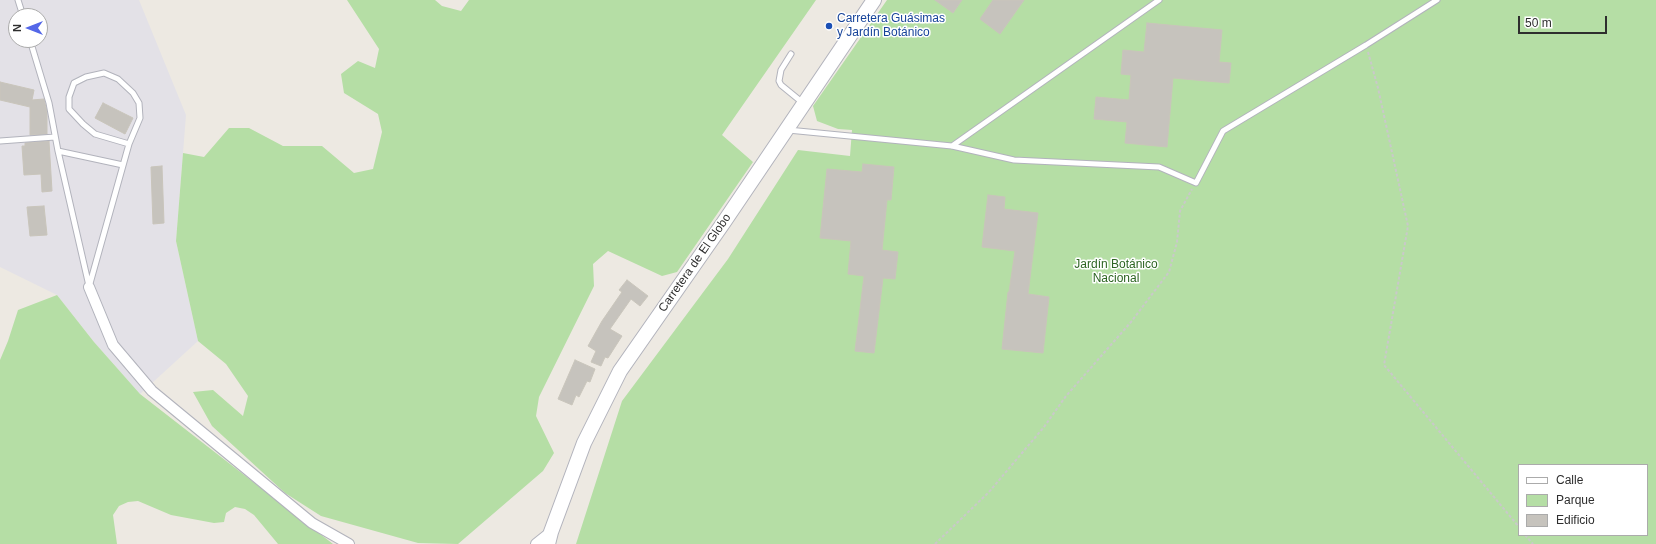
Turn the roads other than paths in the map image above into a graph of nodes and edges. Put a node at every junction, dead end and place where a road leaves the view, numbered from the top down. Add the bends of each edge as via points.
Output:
1 (874, 0) edge
2 (1159, 0) edge
3 (1437, 0) edge
4 (32, 48) edge
5 (791, 54) dead end
6 (804, 104) junction
7 (787, 130) junction
8 (55, 137) junction
9 (0, 141) edge
10 (129, 144) junction
11 (952, 146) junction
12 (58, 151) junction
13 (123, 165) junction
14 (89, 287) junction
15 (550, 538) edge
16 (349, 544) edge
17 (536, 544) edge

1 - 6 main road, Carretera de El Globo
2 - 11 lane
3 - 11 lane via 1224,131 1196,183 1159,167 1014,160
4 - 8 lane via 49,104
5 - 6 lane via 781,70 779,81
6 - 7 main road, Carretera de El Globo
7 - 11 lane
7 - 15 main road, Carretera de El Globo via 620,371 584,443
8 - 9 lane
8 - 12 lane
10 - 10 lane via 95,134 69,109 69,97 74,83 104,73 118,78 133,92 139,103 140,118
10 - 13 lane
12 - 13 lane
12 - 14 lane
13 - 14 lane
14 - 16 street via 113,345 152,391 312,522
15 - 17 street

